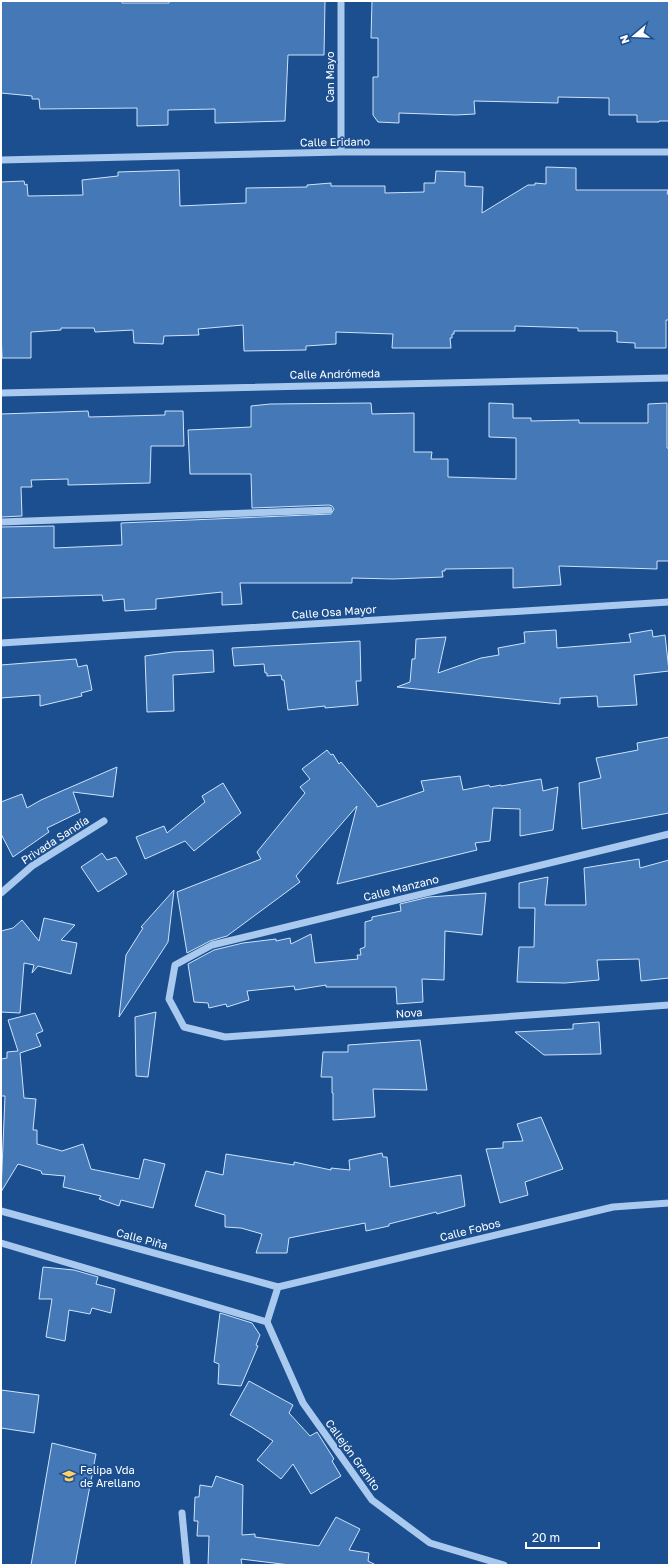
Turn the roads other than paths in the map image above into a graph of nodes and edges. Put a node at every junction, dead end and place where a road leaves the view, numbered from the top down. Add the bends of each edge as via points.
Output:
1 (341, 1) edge
2 (341, 152) junction
3 (669, 152) edge
4 (1, 160) edge
5 (669, 378) edge
6 (1, 392) edge
7 (330, 510) dead end
8 (1, 522) edge
9 (669, 602) edge
10 (1, 643) edge
11 (104, 821) dead end
12 (669, 834) edge
13 (1, 893) edge
14 (169, 998) joint
15 (669, 1005) edge
16 (669, 1203) edge
17 (1, 1211) edge
18 (1, 1243) edge
19 (278, 1287) junction
20 (267, 1322) junction
21 (182, 1513) dead end
22 (187, 1565) edge
23 (504, 1565) edge

1 - 2 street, Can Mayo
2 - 3 street, Calle Eridano
2 - 4 street, Calle Eridano
5 - 6 street, Calle Andrómeda
7 - 8 street
9 - 10 street, Calle Osa Mayor
11 - 13 street, Privada Sandía via 32,866
12 - 14 street, Calle Manzano via 212,945 175,964
14 - 15 street, Nova via 184,1027 225,1037
16 - 19 street, Calle Fobos via 613,1207
17 - 19 street, Calle Piña
18 - 20 street
19 - 20 street
20 - 23 street, Callejón Granito via 303,1403 372,1500 430,1543
21 - 22 street

